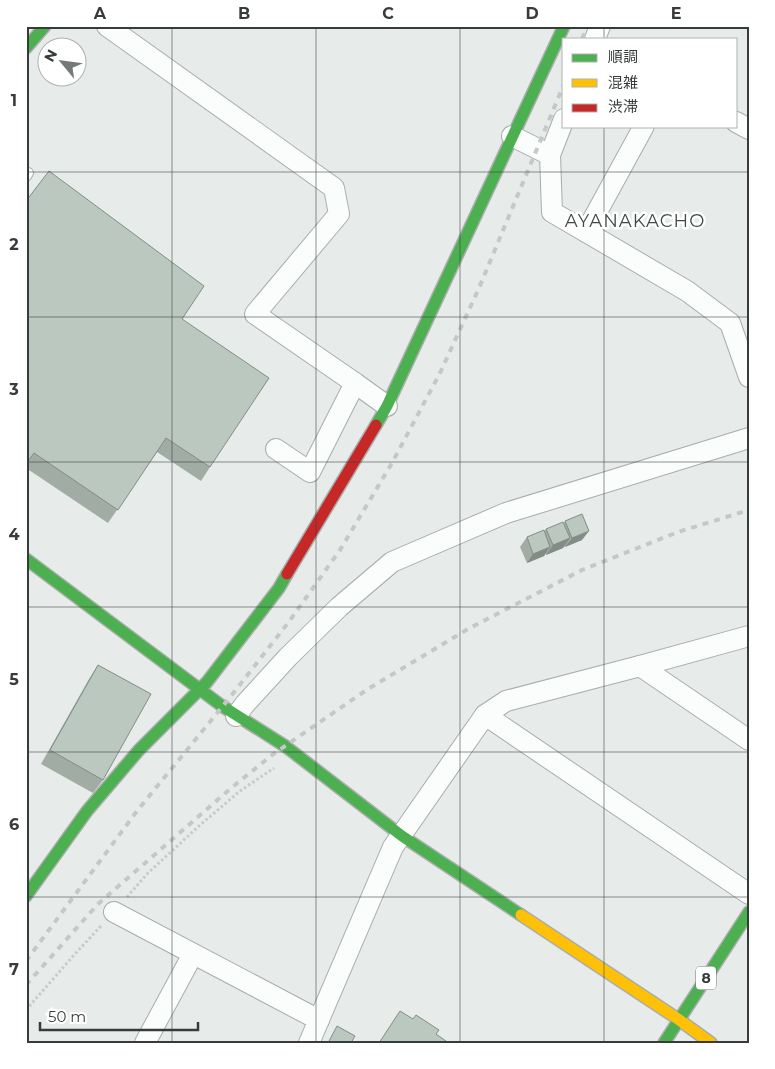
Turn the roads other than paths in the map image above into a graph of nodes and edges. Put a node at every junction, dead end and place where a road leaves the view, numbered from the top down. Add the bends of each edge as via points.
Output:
1 (45, 26) edge
2 (107, 26) edge
3 (564, 26) edge
4 (600, 26) edge
5 (595, 38) edge
6 (26, 48) edge
7 (738, 123) edge
8 (562, 124) edge
9 (643, 128) edge
10 (749, 130) edge
11 (512, 136) junction
12 (550, 155) junction
13 (586, 232) junction
14 (749, 376) edge
15 (354, 383) junction
16 (387, 406) junction
17 (749, 438) edge
18 (276, 449) dead end
19 (26, 559) edge
20 (749, 636) edge
21 (640, 666) junction
22 (200, 688) junction
23 (485, 715) junction
24 (236, 716) junction
25 (749, 740) edge
26 (402, 836) junction
27 (749, 894) edge
28 (26, 896) edge
29 (114, 912) road end
30 (749, 912) edge
31 (193, 954) junction
32 (319, 1020) junction
33 (678, 1020) junction
34 (144, 1043) edge
35 (309, 1043) edge
36 (664, 1043) edge
37 (711, 1043) edge

1 - 6 street
2 - 15 street via 334,188 339,214 255,314
3 - 11 street
4 - 5 street
7 - 10 street
8 - 12 street
9 - 13 street
11 - 12 street
11 - 16 street
12 - 13 street via 552,212
13 - 14 street via 687,291 730,323
15 - 16 street
15 - 18 street via 310,472
16 - 22 street via 279,588
17 - 24 street via 506,512 392,562 339,607 288,657
19 - 22 street
20 - 21 street
21 - 23 street via 506,701
21 - 25 street
22 - 24 street
22 - 28 street via 139,750 87,811
23 - 26 street
23 - 27 street
24 - 26 street via 285,746
26 - 32 street via 394,847
26 - 33 street
29 - 31 street
30 - 33 street, 8
31 - 32 street
31 - 34 street
32 - 35 street
33 - 36 street, 8
33 - 37 street

